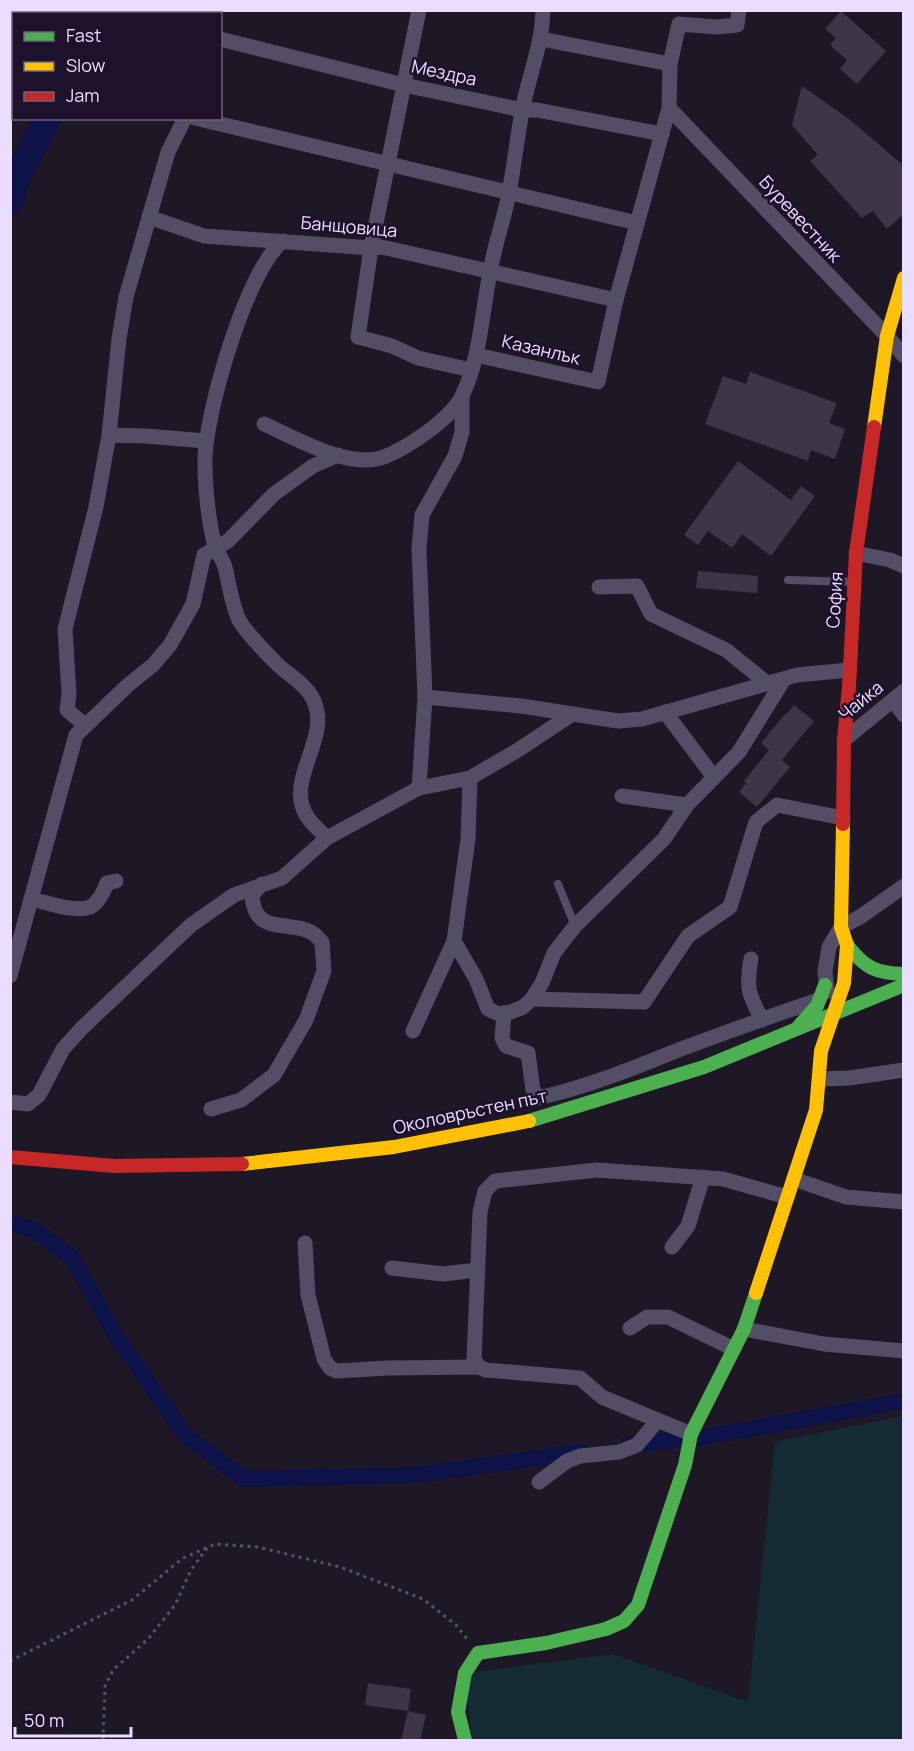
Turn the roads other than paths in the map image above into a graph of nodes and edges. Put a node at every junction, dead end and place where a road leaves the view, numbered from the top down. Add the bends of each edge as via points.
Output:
1 (419, 10) edge
2 (543, 10) edge
3 (739, 10) edge
4 (541, 39) junction
5 (222, 40) edge
6 (670, 64) junction
7 (404, 86) junction
8 (669, 108) junction
9 (522, 110) junction
10 (184, 120) edge
11 (203, 120) edge
12 (662, 134) junction
13 (388, 166) junction
14 (509, 194) junction
15 (149, 217) junction
16 (637, 223) junction
17 (283, 241) junction
18 (371, 248) junction
19 (490, 270) junction
20 (903, 278) edge
21 (616, 300) junction
22 (887, 336) junction
23 (903, 356) edge
24 (473, 362) junction
25 (462, 398) junction
26 (264, 424) dead end
27 (109, 435) junction
28 (206, 441) junction
29 (338, 455) junction
30 (216, 549) junction
31 (856, 553) junction
32 (903, 566) edge
33 (788, 580) dead end
34 (854, 582) junction
35 (599, 587) dead end
36 (849, 670) junction
37 (784, 679) junction
38 (768, 684) junction
39 (898, 696) edge
40 (424, 697) junction
41 (665, 712) junction
42 (571, 715) junction
43 (903, 715) edge
44 (86, 725) junction
45 (844, 740) junction
46 (713, 776) junction
47 (470, 778) junction
48 (419, 788) junction
49 (622, 796) dead end
50 (687, 805) junction
51 (843, 818) junction
52 (327, 838) junction
53 (116, 881) dead end
54 (262, 884) junction
55 (558, 884) dead end
56 (903, 886) edge
57 (31, 899) junction
58 (575, 926) junction
59 (841, 927) junction
60 (454, 942) junction
61 (847, 945) junction
62 (751, 959) dead end
63 (903, 974) edge
64 (10, 976) edge
65 (903, 985) edge
66 (822, 992) junction
67 (531, 999) junction
68 (834, 1012) junction
69 (504, 1013) junction
70 (762, 1020) junction
71 (796, 1029) junction
72 (413, 1031) dead end
73 (903, 1070) edge
74 (820, 1079) junction
75 (10, 1102) edge
76 (211, 1109) dead end
77 (10, 1155) edge
78 (703, 1178) junction
79 (794, 1179) junction
80 (787, 1197) junction
81 (903, 1202) edge
82 (305, 1243) dead end
83 (672, 1246) dead end
84 (392, 1268) dead end
85 (477, 1270) junction
86 (630, 1328) dead end
87 (744, 1329) junction
88 (734, 1349) junction
89 (903, 1351) edge
90 (479, 1367) junction
91 (653, 1426) junction
92 (691, 1434) junction
93 (540, 1482) dead end
94 (465, 1740) edge

1 - 7 street
2 - 4 street
3 - 6 street via 737,25 680,24
4 - 6 street
4 - 9 street
5 - 7 street, Мездра
6 - 8 street
7 - 9 street, Мездра
7 - 13 street
8 - 12 street
8 - 22 street, Буревестник
9 - 12 street, Мездра
9 - 14 street
10 - 15 street via 168,152
11 - 13 street
12 - 16 street
13 - 14 street
13 - 18 street
14 - 16 street
14 - 19 street
15 - 17 street, Банщовица via 204,236
15 - 27 street via 126,297
16 - 21 street
17 - 18 street, Банщовица
17 - 28 street via 274,248 247,296 230,344
18 - 19 street, Банщовица
18 - 24 street, Казанлък via 358,337 418,358
19 - 21 street, Банщовица
19 - 24 street
20 - 22 street, София
21 - 24 street, Казанлък via 598,382
22 - 23 street, Буревестник
22 - 31 street, София
24 - 25 street
25 - 29 street via 429,430 382,458 354,460
25 - 40 street via 462,432 455,456 422,515 419,548
26 - 29 street
27 - 28 street
27 - 44 street via 96,507 65,629 67,710
28 - 30 street via 204,465
29 - 30 street via 313,466 274,494
30 - 44 street via 204,555 193,604 170,645
30 - 52 street via 239,619 315,703 315,741 299,791 307,818
31 - 32 street
31 - 34 street, София
33 - 34 lane
34 - 36 street, София
35 - 38 street via 637,586 651,614 726,650
36 - 37 street
36 - 45 street, София
37 - 38 street
37 - 46 street via 739,752
38 - 41 street
39 - 43 street
39 - 45 street, Чайка
40 - 42 street
40 - 48 street
41 - 42 street via 618,721
41 - 46 street
42 - 47 street
44 - 57 street via 75,735
45 - 51 street, София
46 - 50 street
47 - 48 street
47 - 60 street via 468,839
48 - 52 street
49 - 50 street
50 - 58 street via 664,839
51 - 59 street, София
51 - 67 street via 777,805 756,822 730,907 688,936 644,1002
52 - 54 street via 282,878
53 - 57 street via 107,883 90,907 71,908
54 - 75 street via 234,895 191,925 82,1028 63,1050 39,1095 28,1104
54 - 76 street via 252,894 252,906 275,927 311,932 322,942 324,971 306,1020 274,1075 241,1100
55 - 58 lane
56 - 59 street
57 - 64 street
58 - 67 street via 554,952
59 - 61 street, София
59 - 66 street via 829,947
60 - 69 street via 488,1009
60 - 72 street
61 - 63 street via 862,965 887,974
61 - 68 street via 844,983
62 - 70 street via 749,994
65 - 68 street, Околовръстен път
66 - 68 street
66 - 70 street
66 - 71 street
67 - 69 street via 523,1008
68 - 71 street, Околовръстен път
68 - 74 street via 821,1051
69 - 70 street via 502,1038 507,1047 528,1053 533,1090 538,1098 631,1070
71 - 77 street, Околовръстен път via 704,1067 521,1123 394,1147 244,1164 114,1166
73 - 74 street
74 - 79 street via 816,1110
78 - 80 street via 723,1179
78 - 83 street via 688,1226
78 - 85 street via 597,1170 495,1181 485,1191 480,1212
79 - 80 street
79 - 81 street via 846,1197
80 - 87 street
82 - 90 street via 308,1294 324,1359 330,1368 337,1371
84 - 85 street via 443,1274
85 - 90 street via 474,1359
86 - 88 street via 647,1317 668,1317
87 - 88 street
87 - 89 street via 824,1344
88 - 92 street
90 - 91 street via 580,1378
91 - 92 street
91 - 93 street via 638,1445 619,1452 580,1456
92 - 94 street via 685,1465 638,1605 624,1621 606,1629 478,1653 465,1673 458,1712

